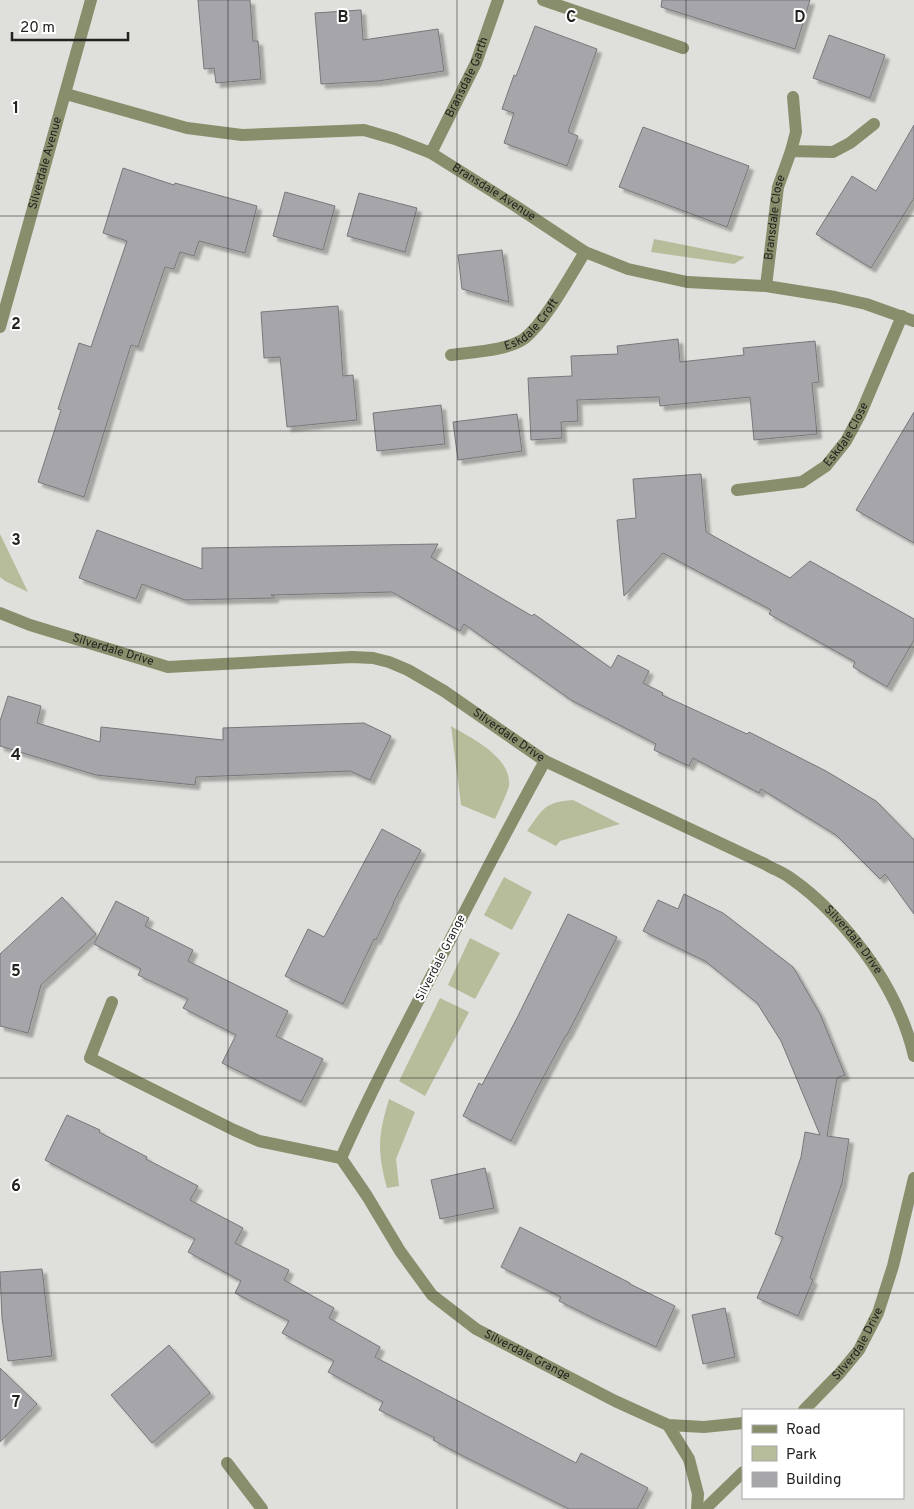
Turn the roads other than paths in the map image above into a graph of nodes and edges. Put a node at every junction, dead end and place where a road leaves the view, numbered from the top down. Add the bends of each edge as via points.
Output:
1 (91, 0) edge
2 (498, 0) edge
3 (544, 0) edge
4 (683, 48) dead end
5 (66, 94) junction
6 (793, 97) dead end
7 (874, 124) dead end
8 (791, 152) junction
9 (431, 153) junction
10 (584, 252) junction
11 (766, 286) junction
12 (908, 319) edge
13 (0, 326) edge
14 (451, 355) dead end
15 (737, 490) dead end
16 (0, 613) edge
17 (545, 761) junction
18 (112, 1002) dead end
19 (914, 1056) edge
20 (341, 1158) junction
21 (914, 1178) edge
22 (806, 1407) edge
23 (742, 1423) edge
24 (668, 1425) junction
25 (227, 1463) dead end
26 (742, 1473) edge
27 (262, 1509) edge
28 (697, 1509) edge
29 (705, 1509) edge

1 - 5 street, Silverdale Avenue
2 - 9 street, Bransdale Garth via 476,63
3 - 4 street
5 - 9 street, Bransdale Avenue via 187,128 242,135 364,130 396,138
5 - 13 street, Silverdale Avenue
6 - 8 street, Bransdale Close via 796,132
7 - 8 street via 833,152
8 - 11 street, Bransdale Close via 778,187
9 - 10 street, Bransdale Avenue
10 - 11 street, Bransdale Avenue via 628,269 687,282
10 - 14 street, Eskdale Croft via 544,318 525,338 502,348
11 - 12 street, Bransdale Avenue via 866,304
12 - 15 street, Eskdale Close via 846,441 826,466 802,482
16 - 17 street, Silverdale Drive via 168,667 352,657 389,662 444,691
17 - 19 street, Silverdale Drive via 765,864 800,885 821,902 867,954 900,1014
17 - 20 street, Silverdale Grange via 506,830
18 - 20 street via 90,1058 259,1142
20 - 24 street, Silverdale Grange via 400,1252 432,1295 476,1330
21 - 22 street, Silverdale Drive via 878,1313 859,1350
23 - 24 street, Silverdale Grange via 704,1427
24 - 28 street via 689,1460 698,1494
25 - 27 street
26 - 29 street

